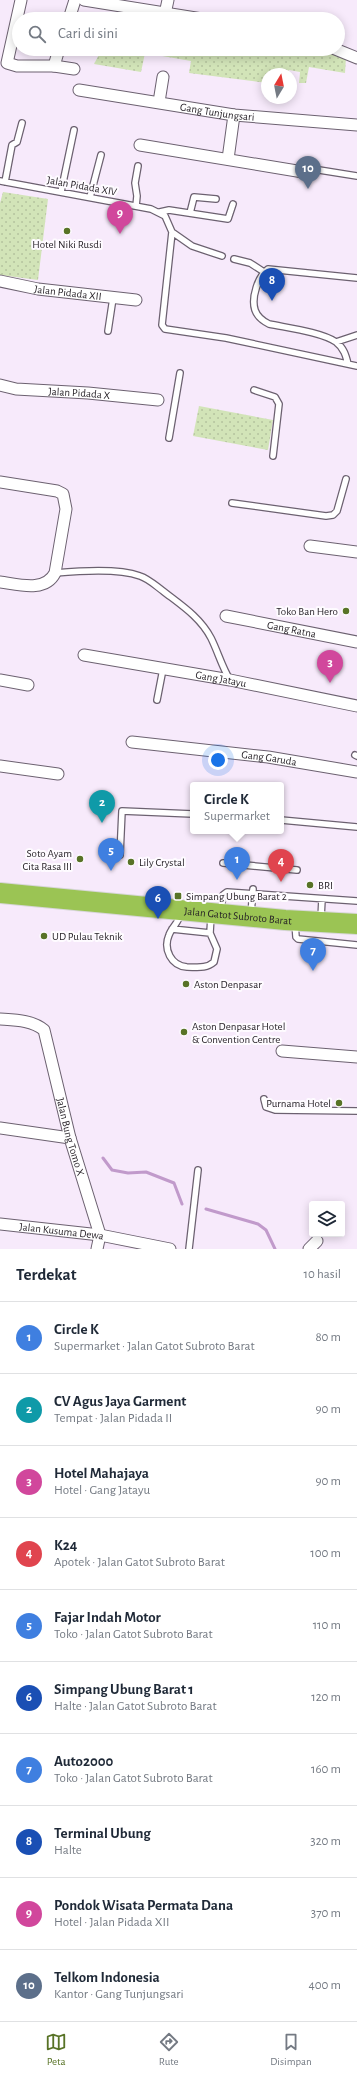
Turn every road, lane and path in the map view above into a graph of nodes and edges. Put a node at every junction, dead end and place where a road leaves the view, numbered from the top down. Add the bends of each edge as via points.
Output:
1 (21, 0) edge
2 (74, 0) edge
3 (84, 0) edge
4 (168, 0) edge
5 (18, 12) edge
6 (70, 12) edge
7 (153, 12) edge
8 (165, 12) edge
9 (12, 33) edge
10 (345, 53) edge
11 (57, 56) edge
12 (357, 58) edge
13 (4, 63) edge
14 (54, 66) junction
15 (74, 69) dead end
16 (163, 77) dead end
17 (79, 90) dead end
18 (159, 102) junction
19 (234, 114) junction
20 (22, 123) dead end
21 (357, 125) edge
22 (74, 130) dead end
23 (140, 145) dead end
24 (101, 155) dead end
25 (228, 159) junction
26 (138, 166) dead end
27 (303, 172) joint
28 (357, 176) edge
29 (2, 181) edge
30 (61, 192) junction
31 (90, 197) junction
32 (216, 199) dead end
33 (233, 204) dead end
34 (136, 206) junction
35 (160, 212) junction
36 (190, 214) junction
37 (172, 232) junction
38 (222, 256) dead end
39 (234, 259) dead end
40 (264, 272) junction
41 (357, 278) edge
42 (0, 281) edge
43 (113, 298) junction
44 (136, 300) dead end
45 (108, 331) dead end
46 (357, 335) edge
47 (336, 342) junction
48 (348, 364) junction
49 (357, 366) edge
50 (180, 372) dead end
51 (0, 386) edge
52 (254, 390) dead end
53 (158, 400) dead end
54 (168, 438) dead end
55 (273, 456) dead end
56 (346, 479) dead end
57 (0, 482) edge
58 (232, 503) dead end
59 (310, 546) dead end
60 (357, 552) edge
61 (55, 573) junction
62 (0, 582) edge
63 (226, 616) dead end
64 (357, 642) edge
65 (84, 655) dead end
66 (163, 668) junction
67 (0, 680) edge
68 (230, 680) junction
69 (28, 685) dead end
70 (157, 700) dead end
71 (357, 706) edge
72 (132, 742) dead end
73 (0, 766) edge
74 (357, 772) edge
75 (58, 774) dead end
76 (190, 814) edge
77 (284, 820) edge
78 (357, 826) edge
79 (120, 855) dead end
80 (223, 864) dead end
81 (297, 870) dead end
82 (253, 892) junction
83 (0, 893) edge
84 (322, 899) junction
85 (357, 901) edge
86 (182, 910) junction
87 (216, 914) junction
88 (251, 916) junction
89 (295, 921) junction
90 (321, 922) junction
91 (357, 924) edge
92 (172, 929) junction
93 (210, 933) junction
94 (357, 944) edge
95 (0, 1018) edge
96 (282, 1051) dead end
97 (357, 1057) edge
98 (264, 1099) dead end
99 (357, 1111) edge
100 (0, 1128) edge
101 (70, 1138) junction
102 (198, 1170) dead end
103 (0, 1224) edge
104 (100, 1235) junction
105 (97, 1249) edge
106 (170, 1249) edge
107 (189, 1249) edge

1 - 5 street
2 - 6 street
3 - 7 street
4 - 8 street
9 - 13 street
10 - 12 street
11 - 14 street
13 - 14 street via 17,66
14 - 15 street
16 - 18 street
17 - 18 street, Gang Tunjungsari
18 - 19 street, Gang Tunjungsari
19 - 21 street, Gang Tunjungsari
19 - 25 street
20 - 29 lane via 17,142 12,145
22 - 30 lane
23 - 25 street
24 - 31 lane
25 - 27 street
26 - 34 lane via 135,183
27 - 28 lane via 312,169
29 - 30 lane, Jalan Pidada XIV
30 - 31 lane, Jalan Pidada XIV
31 - 34 lane, Jalan Pidada XIV
32 - 36 lane via 194,196
33 - 36 lane, Jalan Pidada XIV via 231,217 228,219
34 - 35 lane, Jalan Pidada XIV
35 - 36 lane, Jalan Pidada XIV via 169,210
35 - 37 lane via 168,220
37 - 38 lane via 192,246
37 - 48 lane via 162,328
39 - 40 lane via 250,263
40 - 41 lane via 268,269
40 - 47 lane via 260,277 254,306 264,321
42 - 43 street, Jalan Pidada XII via 38,289
43 - 44 street, Jalan Pidada XII
43 - 45 lane
46 - 47 lane
47 - 48 lane via 344,351
48 - 49 lane
50 - 54 lane
51 - 53 street, Jalan Pidada X
52 - 55 lane via 275,397 279,404
56 - 58 lane via 337,511 333,515
57 - 61 street via 63,494 64,519
59 - 60 street
61 - 62 street via 43,585
61 - 68 lane via 112,571 140,576 191,612 211,638
63 - 64 street, Gang Ratna
65 - 66 street, Gang Jatayu
66 - 68 street, Gang Jatayu
66 - 70 lane
67 - 69 street
68 - 71 street, Gang Jatayu
72 - 74 street, Gang Garuda via 268,757
73 - 75 street
76 - 79 lane via 122,811
77 - 78 lane
80 - 81 lane
82 - 84 lane
82 - 87 lane via 224,893
82 - 88 lane
83 - 86 highway, Jalan Gatot Subroto Barat
84 - 85 lane
84 - 90 lane
86 - 87 highway, Jalan Gatot Subroto Barat
86 - 92 lane
87 - 88 highway, Jalan Gatot Subroto Barat
87 - 93 lane
88 - 89 highway, Jalan Gatot Subroto Barat
89 - 90 highway, Jalan Gatot Subroto Barat
89 - 94 lane via 298,939
90 - 91 highway, Jalan Gatot Subroto Barat
92 - 93 lane
92 - 93 lane via 167,949 173,961 183,966 203,967 214,962 217,949
95 - 101 street, Jalan Bung Tomo X via 28,1022 44,1030
96 - 97 street
98 - 99 lane via 266,1107 275,1110
100 - 101 street
101 - 104 street, Jalan Bung Tomo X
102 - 107 lane
103 - 104 street, Jalan Kusuma Dewa
104 - 105 street, Jalan Bung Tomo X
104 - 106 street, Jalan Kusuma Dewa

